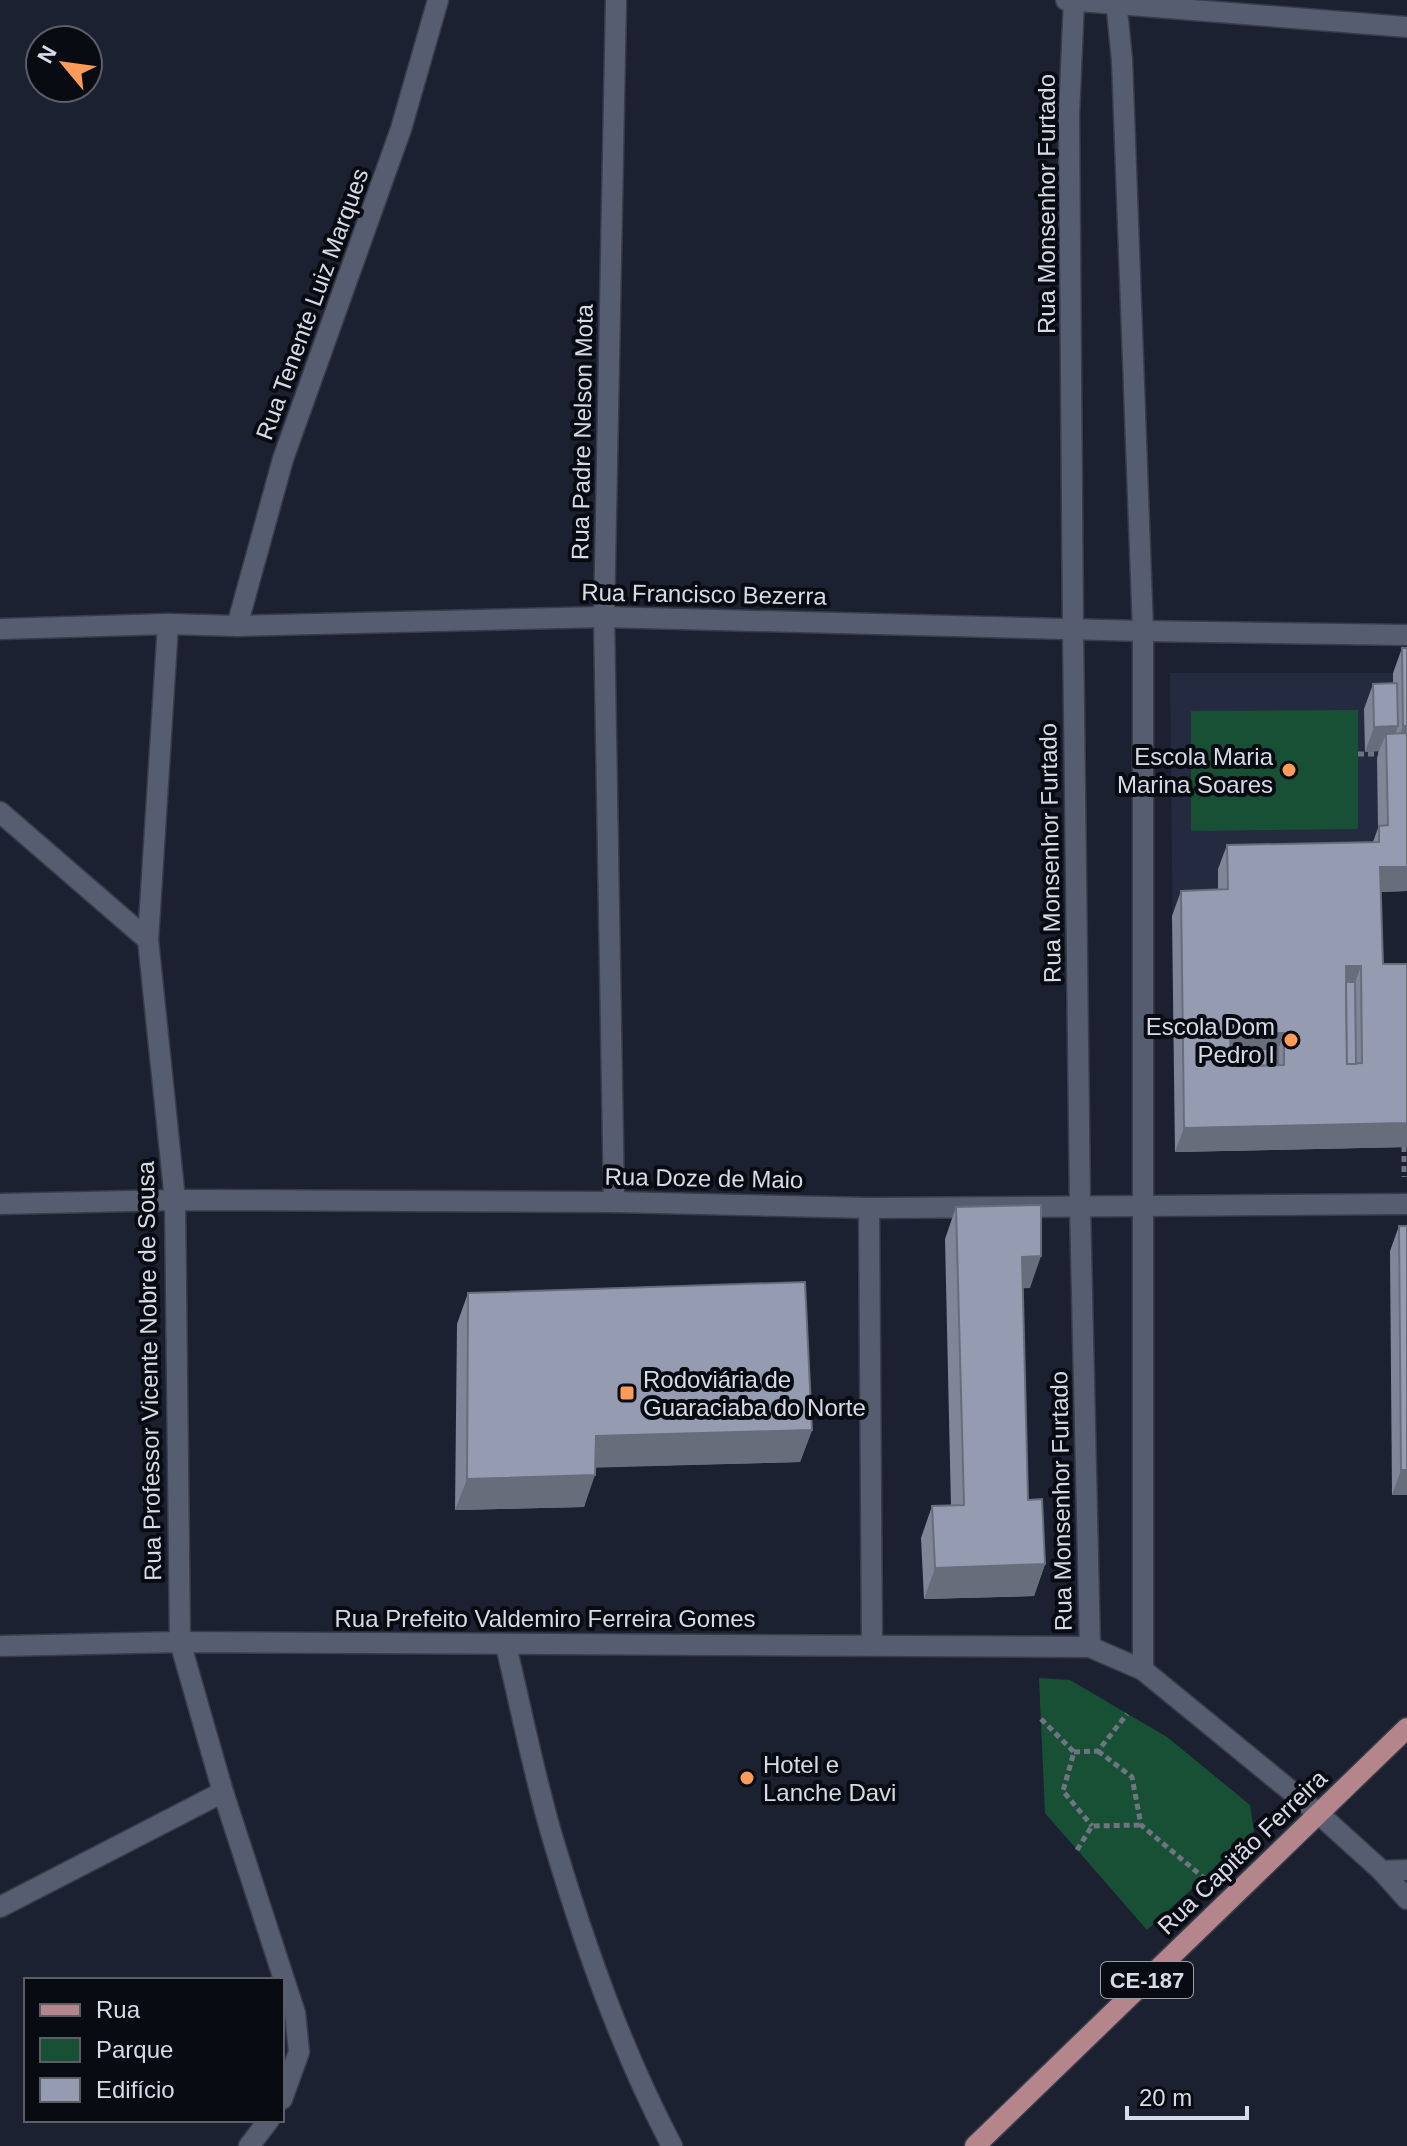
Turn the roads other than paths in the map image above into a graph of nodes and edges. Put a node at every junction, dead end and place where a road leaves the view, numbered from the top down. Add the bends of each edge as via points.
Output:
1 (438, 0) edge
2 (616, 0) edge
3 (1066, 0) edge
4 (1074, 0) edge
5 (1116, 2) edge
6 (1407, 27) edge
7 (604, 617) junction
8 (168, 624) junction
9 (237, 626) junction
10 (0, 629) edge
11 (1073, 629) junction
12 (1143, 631) junction
13 (1407, 635) edge
14 (0, 812) edge
15 (148, 940) junction
16 (175, 1200) junction
17 (614, 1202) junction
18 (0, 1204) edge
19 (1407, 1204) edge
20 (1080, 1205) junction
21 (1143, 1206) junction
22 (869, 1208) junction
23 (180, 1642) junction
24 (872, 1645) junction
25 (0, 1646) edge
26 (506, 1646) junction
27 (1090, 1647) junction
28 (1143, 1670) junction
29 (1407, 1728) edge
30 (223, 1792) junction
31 (1319, 1814) junction
32 (1407, 1870) edge
33 (1382, 1871) junction
34 (1407, 1899) edge
35 (0, 1907) edge
36 (284, 1978) edge
37 (284, 1979) edge
38 (284, 2093) edge
39 (267, 2122) edge
40 (249, 2146) edge
41 (672, 2146) edge
42 (975, 2146) edge

1 - 9 street, Rua Tenente Luiz Marques via 401,129 283,459
2 - 7 street, Rua Padre Nelson Mota
3 - 4 street
4 - 5 street
4 - 11 street, Rua Monsenhor Furtado via 1069,115
5 - 6 street
5 - 12 street
7 - 9 street, Rua Francisco Bezerra
7 - 11 street, Rua Francisco Bezerra
7 - 17 street, Rua Padre Nelson Mota
8 - 9 street, Rua Francisco Bezerra
8 - 10 street, Rua Francisco Bezerra
8 - 15 street, Rua Professor Vicente Nobre de Sousa
11 - 12 street, Rua Francisco Bezerra
11 - 20 street, Rua Monsenhor Furtado
12 - 13 street, Rua Francisco Bezerra
12 - 21 street
14 - 15 street
15 - 16 street, Rua Professor Vicente Nobre de Sousa
16 - 17 street, Rua Doze de Maio
16 - 18 street, Rua Doze de Maio
16 - 23 street, Rua Professor Vicente Nobre de Sousa
17 - 22 street, Rua Doze de Maio
19 - 21 street, Rua Doze de Maio
20 - 21 street, Rua Doze de Maio
20 - 22 street, Rua Doze de Maio
20 - 27 street, Rua Monsenhor Furtado
21 - 28 street
22 - 24 street
23 - 25 street, Rua Prefeito Valdemiro Ferreira Gomes
23 - 26 street, Rua Prefeito Valdemiro Ferreira Gomes
23 - 30 street, Rua Professor Vicente Nobre de Sousa
24 - 26 street, Rua Prefeito Valdemiro Ferreira Gomes
24 - 27 street, Rua Prefeito Valdemiro Ferreira Gomes
26 - 41 street via 554,1845 612,2016
27 - 28 street, Rua Monsenhor Furtado
28 - 31 street, Rua Monsenhor Furtado
29 - 31 main road, Rua Capitão Ferreira / CE-187
30 - 35 street
30 - 36 street, Rua Professor Vicente Nobre de Sousa
31 - 33 street, Rua Monsenhor Furtado
31 - 42 main road, Rua Capitão Ferreira / CE-187
32 - 33 street
33 - 34 street, Rua Monsenhor Furtado
37 - 38 street, Rua Professor Vicente Nobre de Sousa via 299,2052
39 - 40 street

